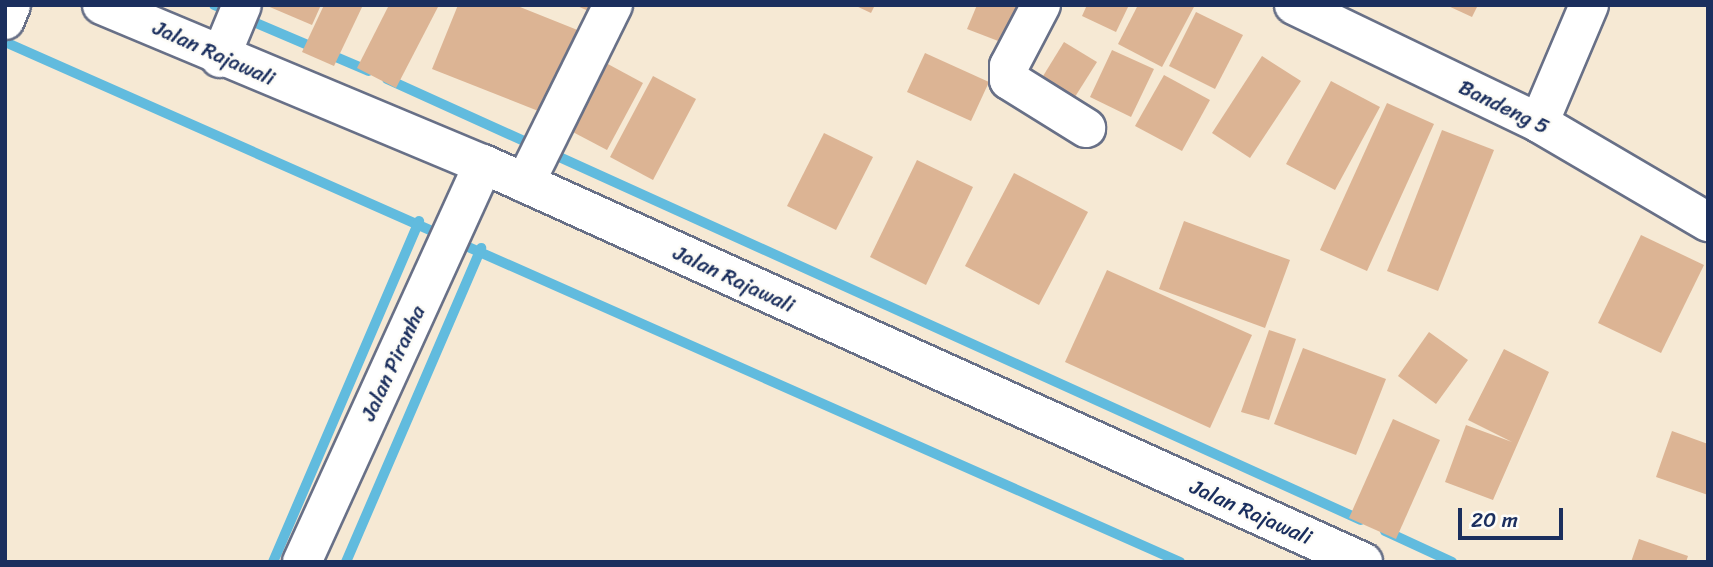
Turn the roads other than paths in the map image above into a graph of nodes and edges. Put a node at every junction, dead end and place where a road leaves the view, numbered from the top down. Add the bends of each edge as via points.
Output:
1 (11, 5) edge
2 (102, 5) edge
3 (242, 5) edge
4 (613, 5) edge
5 (1041, 5) edge
6 (1294, 5) edge
7 (1589, 5) edge
8 (5, 20) edge
9 (220, 58) junction
10 (1539, 123) junction
11 (1086, 128) dead end
12 (483, 164) junction
13 (525, 183) junction
14 (1708, 222) edge
15 (302, 562) edge
16 (1363, 562) edge

1 - 8 main road
2 - 9 main road, Jalan Rajawali
3 - 9 main road
4 - 13 main road
5 - 11 main road via 1009,66 1009,79
6 - 10 main road, Bandeng 5
7 - 10 main road
9 - 12 main road, Jalan Rajawali
10 - 14 main road, Bandeng 5
12 - 13 main road, Jalan Rajawali
12 - 15 main road, Jalan Piranha
13 - 16 main road, Jalan Rajawali

